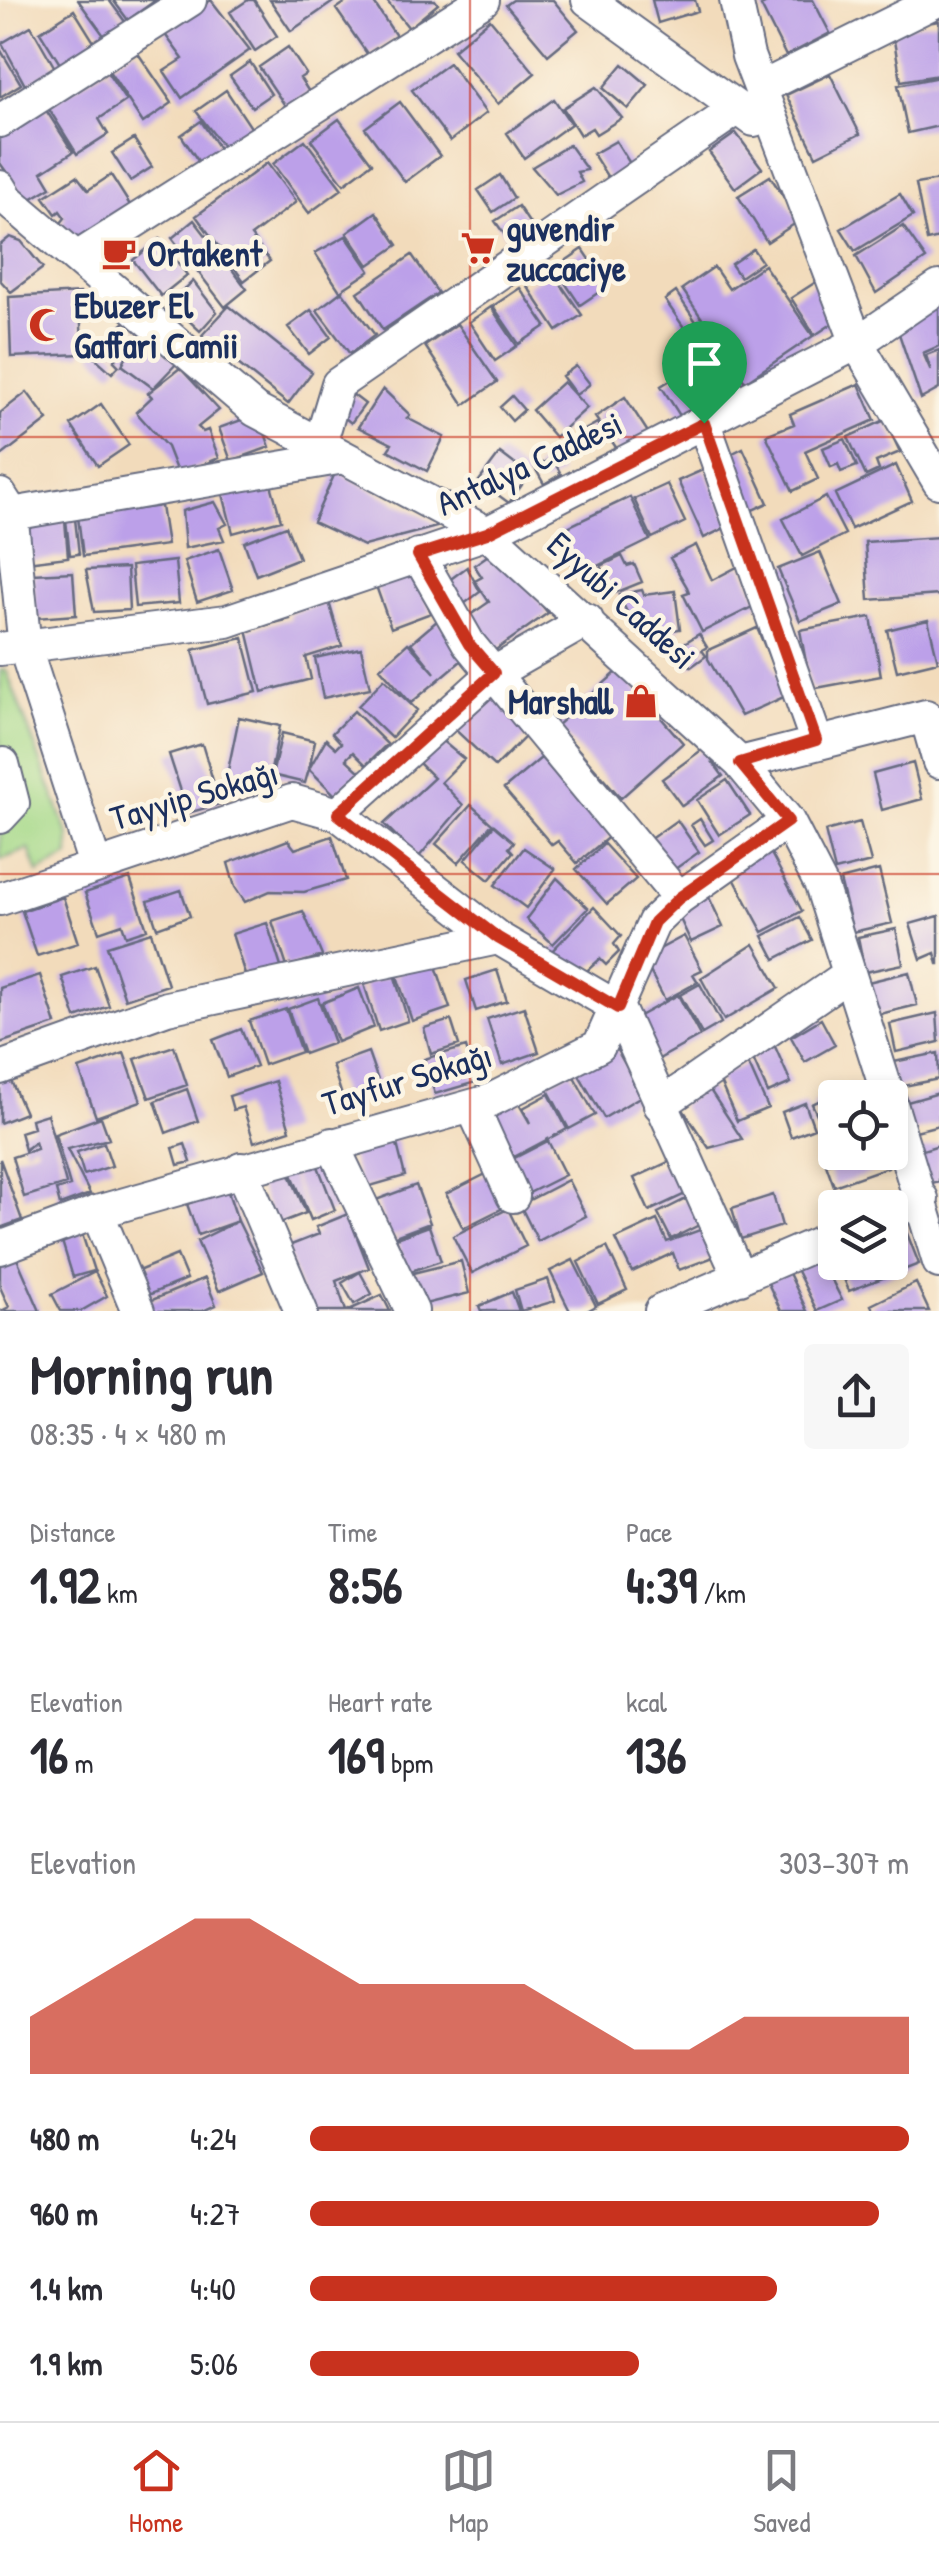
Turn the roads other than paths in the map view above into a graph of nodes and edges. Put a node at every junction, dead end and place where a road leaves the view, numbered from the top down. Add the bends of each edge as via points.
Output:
1 (190, 0) edge
2 (483, 0) edge
3 (588, 0) edge
4 (736, 0) edge
5 (938, 0) edge
6 (764, 87) junction
7 (738, 108) junction
8 (0, 120) edge
9 (778, 137) junction
10 (0, 186) edge
11 (77, 258) junction
12 (939, 287) edge
13 (857, 343) junction
14 (704, 423) junction
15 (332, 451) junction
16 (939, 482) edge
17 (4, 508) edge
18 (487, 533) junction
19 (418, 555) junction
20 (586, 620) junction
21 (12, 648) edge
22 (494, 673) junction
23 (816, 740) junction
24 (57, 748) junction
25 (939, 762) edge
26 (740, 763) junction
27 (2, 764) edge
28 (338, 814) junction
29 (0, 817) edge
30 (788, 821) junction
31 (95, 865) junction
32 (679, 898) junction
33 (0, 899) edge
34 (498, 938) junction
35 (848, 975) junction
36 (618, 1008) junction
37 (0, 1068) edge
38 (883, 1080) edge
39 (660, 1105) junction
40 (472, 1106) junction
41 (332, 1144) junction
42 (908, 1157) edge
43 (241, 1169) junction
44 (513, 1196) dead end
45 (922, 1199) junction
46 (908, 1205) edge
47 (98, 1212) junction
48 (818, 1244) edge
49 (0, 1248) edge
50 (939, 1262) edge
51 (740, 1278) junction
52 (138, 1311) edge
53 (301, 1311) edge
54 (412, 1311) edge
55 (661, 1311) edge

1 - 8 street
2 - 11 street
3 - 7 street
4 - 6 street via 748,56
5 - 6 street
6 - 9 street
7 - 9 street
7 - 15 street via 338,384
9 - 13 street
10 - 11 street, Eyyubi Caddesi
11 - 15 street, Eyyubi Caddesi via 255,410
12 - 13 street, Antalya Caddesi
13 - 14 street, Antalya Caddesi
13 - 16 street
14 - 18 street, Antalya Caddesi
14 - 23 street
15 - 17 street
15 - 18 street, Eyyubi Caddesi
17 - 21 street
18 - 19 street, Antalya Caddesi
18 - 20 street, Eyyubi Caddesi
19 - 21 street, Antalya Caddesi via 227,621
19 - 22 street via 469,644
20 - 22 street
20 - 26 street, Eyyubi Caddesi
21 - 24 street
22 - 28 street
22 - 32 street
23 - 25 street via 926,716
23 - 26 street
24 - 27 street
24 - 31 street
26 - 30 street, Eyyubi Caddesi
27 - 29 street via 13,803
28 - 31 street, Tayyip Sokağı via 292,801
28 - 34 street
30 - 32 street, Tayfur Sokağı
30 - 35 street, Eyyubi Caddesi via 821,886
31 - 33 street, Tayyip Sokağı
32 - 36 street, Tayfur Sokağı via 654,922
34 - 36 street
34 - 37 street via 166,1008
35 - 38 street, Eyyubi Caddesi
35 - 39 street
36 - 39 street
36 - 40 street, Tayfur Sokağı via 599,1046
39 - 51 street
40 - 41 street, Tayfur Sokağı
40 - 44 street
41 - 43 street, Tayfur Sokağı
41 - 54 street
42 - 45 street, Eyyubi Caddesi
43 - 47 street, Tayfur Sokağı
43 - 53 street
45 - 46 street
45 - 50 street, Eyyubi Caddesi
47 - 49 street, Tayfur Sokağı
47 - 52 street
48 - 51 street
51 - 55 street

